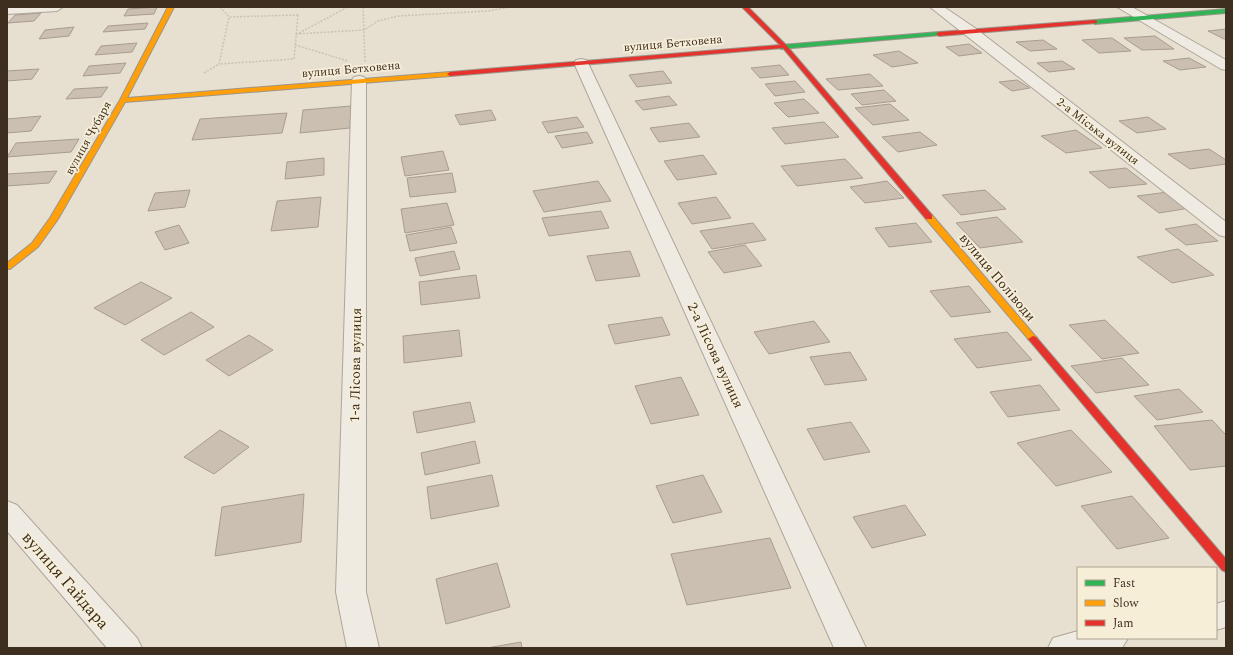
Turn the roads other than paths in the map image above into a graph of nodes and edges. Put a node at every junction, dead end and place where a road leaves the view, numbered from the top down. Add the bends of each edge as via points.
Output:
1 (57, 7) edge
2 (171, 7) edge
3 (745, 7) edge
4 (936, 7) edge
5 (1123, 7) edge
6 (7, 10) edge
7 (1226, 10) edge
8 (1141, 17) junction
9 (970, 31) junction
10 (784, 46) junction
11 (581, 62) junction
12 (1226, 66) edge
13 (362, 75) junction
14 (123, 100) junction
15 (1226, 231) edge
16 (7, 267) edge
17 (7, 512) edge
18 (1226, 567) edge
19 (1107, 639) edge
20 (126, 648) edge
21 (363, 648) edge
22 (850, 648) edge
23 (1064, 648) edge

1 - 6 street
2 - 14 street, вулиця Чубаря
3 - 10 street, вулиця Поліводи
4 - 9 street, 2-а Міська вулиця
5 - 8 street
7 - 8 street, вулиця Бетховена
8 - 9 street, вулиця Бетховена
8 - 12 street
9 - 10 street, вулиця Бетховена
9 - 15 street, 2-а Міська вулиця
10 - 11 street, вулиця Бетховена
10 - 18 street, вулиця Поліводи
11 - 13 street, вулиця Бетховена
11 - 22 street, 2-а Лісова вулиця
13 - 14 street, вулиця Бетховена
13 - 21 street, 1-а Лісова вулиця via 351,592
14 - 16 street, вулиця Чубаря via 54,218 35,244
17 - 20 street, вулиця Гайдара
19 - 23 street

